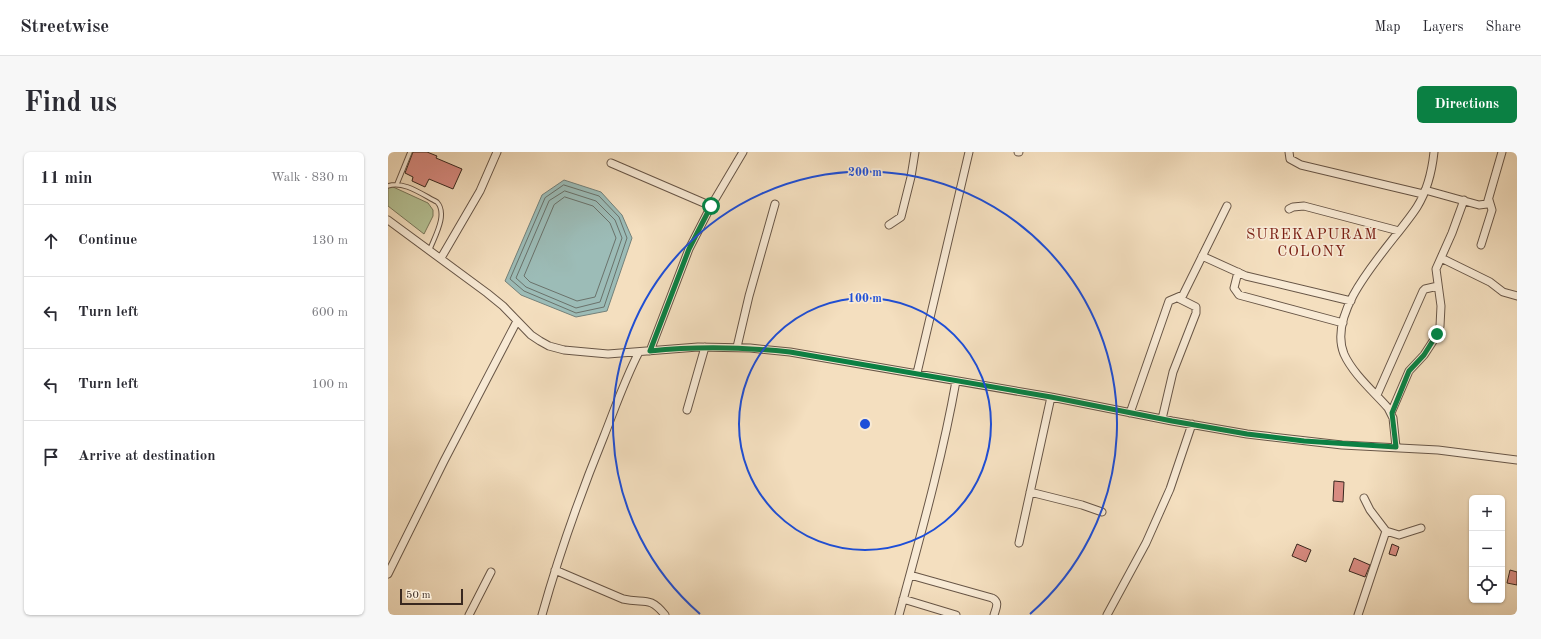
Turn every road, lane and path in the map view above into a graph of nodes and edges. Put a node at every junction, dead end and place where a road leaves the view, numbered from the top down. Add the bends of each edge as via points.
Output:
1 (410, 152) edge
2 (497, 152) edge
3 (743, 152) edge
4 (915, 152) edge
5 (969, 152) edge
6 (1289, 152) edge
7 (1434, 152) edge
8 (1502, 152) edge
9 (611, 163) dead end
10 (397, 184) junction
11 (388, 186) edge
12 (1424, 192) junction
13 (1464, 200) junction
14 (1489, 200) junction
15 (775, 204) dead end
16 (711, 206) junction
17 (1227, 206) dead end
18 (1290, 209) dead end
19 (388, 220) edge
20 (889, 225) dead end
21 (1399, 231) junction
22 (1481, 246) dead end
23 (430, 249) junction
24 (1202, 256) junction
25 (441, 258) junction
26 (1441, 258) junction
27 (1238, 272) junction
28 (1438, 286) junction
29 (1517, 296) edge
30 (1178, 298) junction
31 (1351, 301) junction
32 (517, 321) junction
33 (1343, 323) junction
34 (705, 347) junction
35 (737, 348) junction
36 (650, 351) junction
37 (639, 352) junction
38 (917, 373) junction
39 (956, 380) junction
40 (1377, 395) junction
41 (1051, 397) junction
42 (686, 410) dead end
43 (1130, 413) junction
44 (1392, 413) junction
45 (1162, 419) junction
46 (1192, 424) junction
47 (1396, 447) junction
48 (1517, 460) edge
49 (1030, 492) junction
50 (1364, 498) dead end
51 (1102, 512) dead end
52 (1420, 528) dead end
53 (1386, 531) junction
54 (1019, 543) dead end
55 (555, 570) junction
56 (491, 572) dead end
57 (388, 574) edge
58 (910, 575) junction
59 (903, 599) junction
60 (469, 615) edge
61 (542, 615) edge
62 (665, 615) edge
63 (899, 615) edge
64 (956, 615) edge
65 (994, 615) edge
66 (1107, 615) edge
67 (1358, 615) edge

1 - 10 lane
2 - 25 street via 480,191
3 - 16 street
4 - 20 street via 901,217
5 - 38 street
6 - 12 street via 1290,159 1301,165
7 - 12 street via 1431,174
8 - 14 street
9 - 16 street
10 - 11 lane
10 - 23 lane via 440,205 440,221
12 - 13 street
12 - 21 street via 1417,207
13 - 14 street via 1484,205
13 - 26 street
14 - 22 street via 1492,210
15 - 35 street
16 - 36 street via 689,249
17 - 24 street
18 - 21 street via 1304,206
19 - 23 street
21 - 31 street via 1360,282
23 - 25 street
24 - 27 street
24 - 30 street via 1183,295
25 - 32 street via 487,293
26 - 28 street via 1436,269
26 - 29 street via 1490,282 1503,292
27 - 31 street
27 - 33 street via 1234,288 1239,295
28 - 40 street via 1423,291
28 - 44 street via 1441,316 1437,334 1424,355 1409,371
30 - 43 street via 1168,302
30 - 45 street via 1196,306 1196,313 1173,372
31 - 33 street
32 - 37 street via 540,341 564,350 608,354
32 - 57 street
33 - 40 street via 1341,334 1346,357
34 - 35 street
34 - 36 street
34 - 42 street
35 - 38 street via 790,352
36 - 37 street
37 - 55 street via 584,485
38 - 39 street
39 - 41 street
39 - 58 street via 936,480
40 - 44 street
41 - 43 street
41 - 49 street
43 - 45 street
44 - 47 street
45 - 46 street
46 - 47 street via 1304,441
46 - 66 street via 1167,495 1146,543
47 - 48 street
49 - 51 street
49 - 54 street
50 - 53 street
52 - 53 street via 1399,535
53 - 67 street
55 - 61 street
55 - 62 street via 623,599 653,603
56 - 60 street
58 - 59 street
58 - 65 street via 992,598 997,603
59 - 63 street
59 - 64 street

